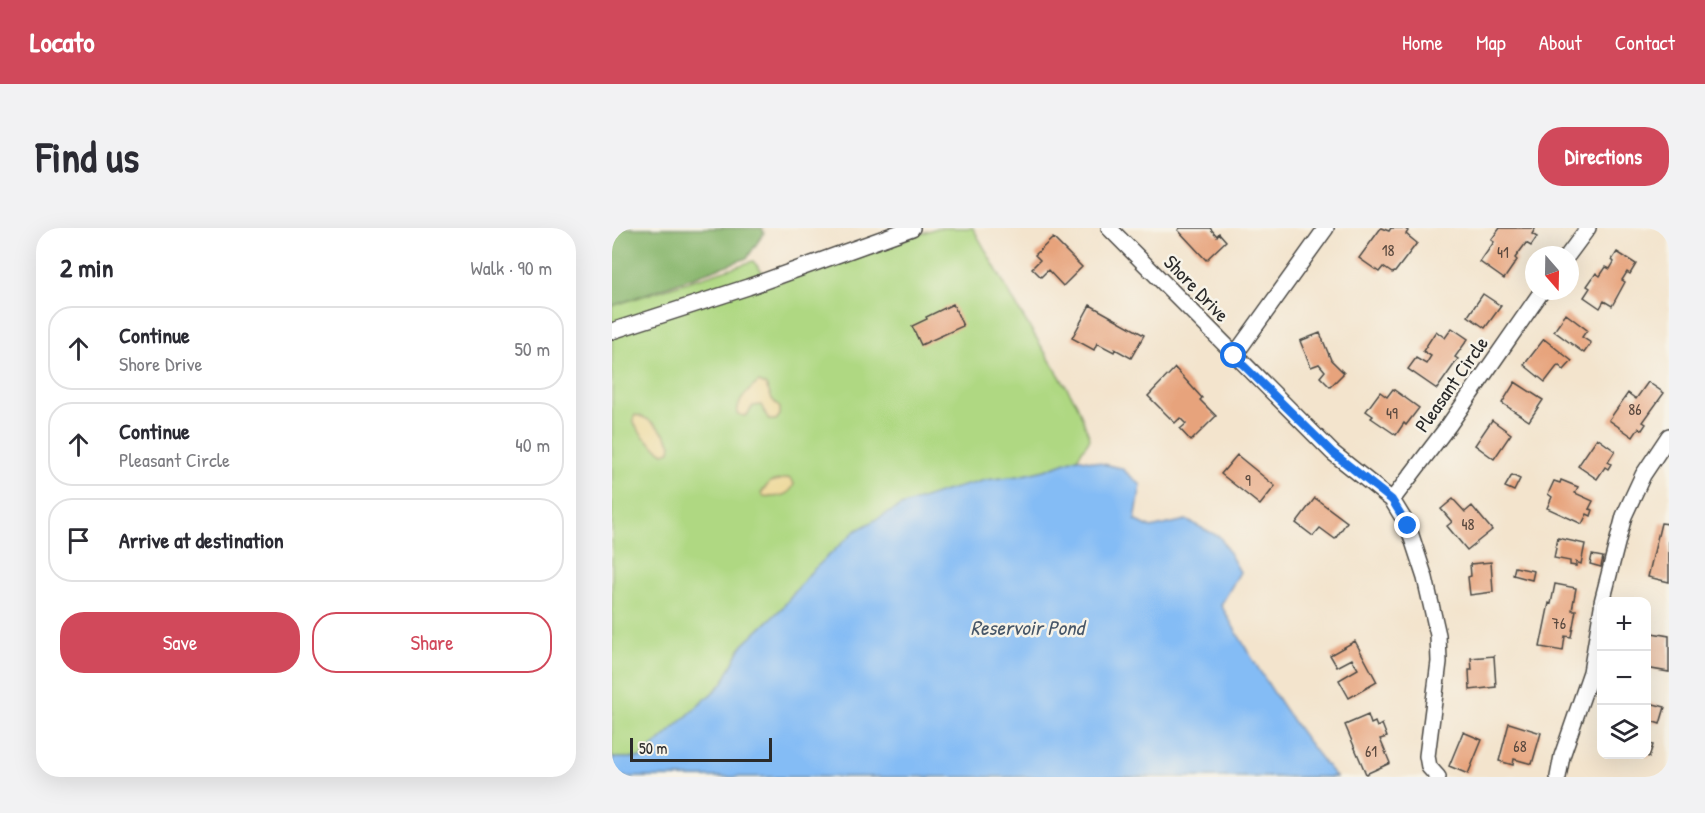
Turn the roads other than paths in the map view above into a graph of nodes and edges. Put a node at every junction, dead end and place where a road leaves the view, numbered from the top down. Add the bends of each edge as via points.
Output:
1 (912, 228) edge
2 (1109, 228) edge
3 (1326, 228) edge
4 (1588, 228) edge
5 (1575, 246) edge
6 (1536, 300) edge
7 (612, 331) edge
8 (1234, 356) junction
9 (1669, 436) edge
10 (1392, 500) junction
11 (1603, 597) edge
12 (1597, 637) edge
13 (1438, 777) edge
14 (1558, 777) edge

1 - 7 street
2 - 8 street, Shore Drive
3 - 8 street
4 - 5 street
6 - 10 street, Pleasant Circle
8 - 10 street, Shore Drive via 1333,453
9 - 11 street via 1643,475 1624,516
10 - 13 street via 1408,526 1438,635 1439,662 1427,756
12 - 14 street via 1591,672

